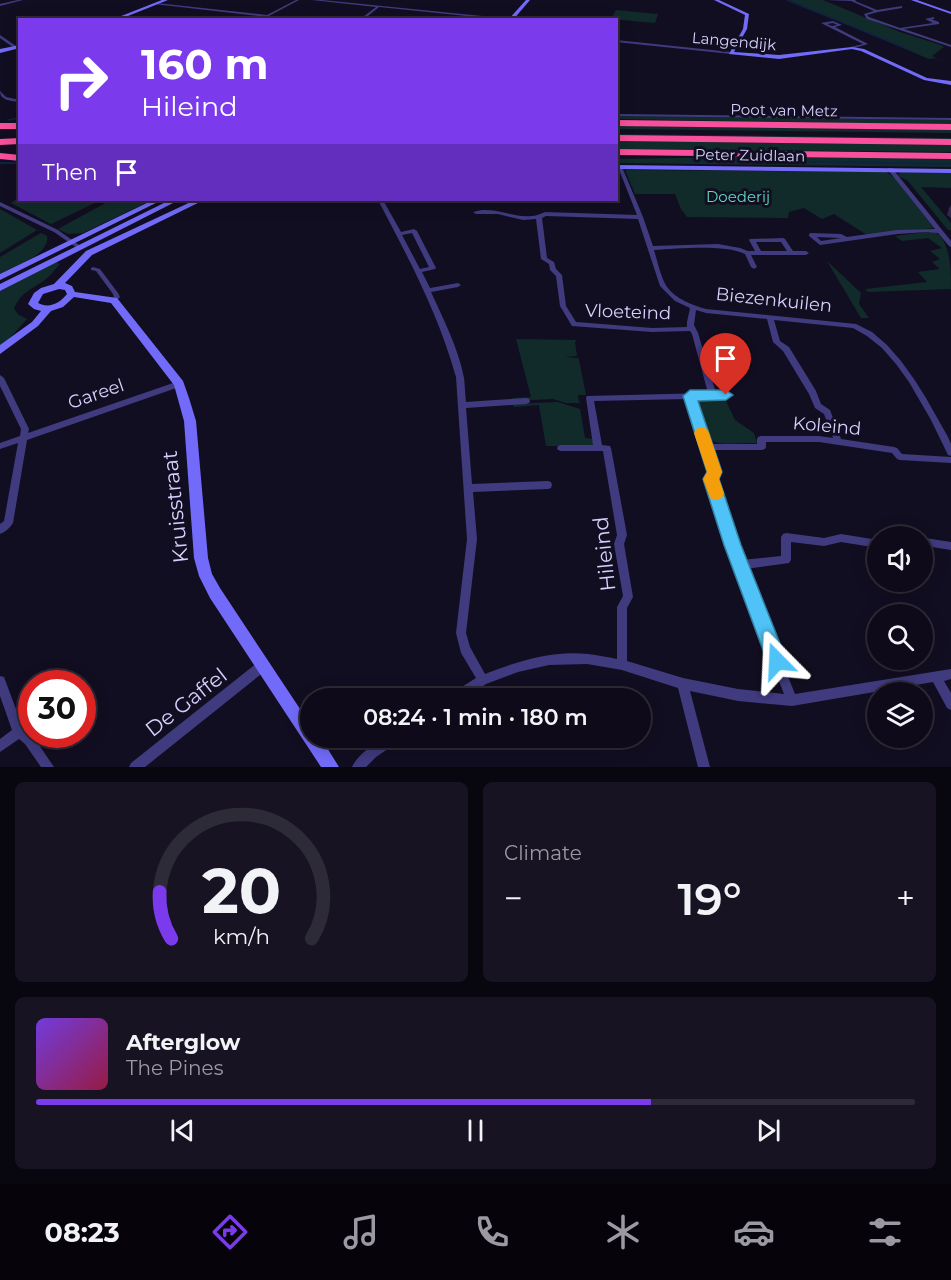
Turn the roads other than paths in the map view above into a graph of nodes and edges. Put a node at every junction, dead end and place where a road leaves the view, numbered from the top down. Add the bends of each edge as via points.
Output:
1 (22, 0) edge
2 (166, 0) edge
3 (298, 0) edge
4 (314, 0) edge
5 (528, 0) edge
6 (534, 0) edge
7 (716, 0) edge
8 (827, 0) edge
9 (851, 0) edge
10 (858, 0) edge
11 (913, 0) edge
12 (156, 4) junction
13 (0, 5) edge
14 (378, 7) junction
15 (902, 7) dead end
16 (878, 10) junction
17 (950, 12) edge
18 (118, 18) edge
19 (363, 18) edge
20 (487, 18) edge
21 (511, 18) edge
22 (520, 18) edge
23 (933, 18) dead end
24 (832, 27) dead end
25 (897, 29) junction
26 (0, 36) edge
27 (618, 41) edge
28 (951, 46) edge
29 (17, 47) edge
30 (852, 48) junction
31 (0, 51) edge
32 (731, 53) junction
33 (951, 83) edge
34 (0, 92) edge
35 (18, 100) edge
36 (618, 115) edge
37 (951, 119) edge
38 (618, 121) edge
39 (18, 125) edge
40 (951, 127) edge
41 (1, 129) edge
42 (618, 132) edge
43 (18, 134) edge
44 (951, 136) edge
45 (618, 138) edge
46 (18, 141) edge
47 (0, 142) edge
48 (951, 142) edge
49 (618, 152) edge
50 (730, 154) junction
51 (0, 156) edge
52 (18, 156) edge
53 (951, 156) edge
54 (618, 166) edge
55 (891, 170) junction
56 (951, 171) edge
57 (156, 201) edge
58 (173, 201) edge
59 (198, 201) edge
60 (382, 201) edge
61 (0, 204) edge
62 (476, 212) dead end
63 (640, 217) junction
64 (539, 218) junction
65 (940, 231) junction
66 (399, 234) junction
67 (847, 240) junction
68 (71, 241) junction
69 (951, 245) edge
70 (79, 247) junction
71 (651, 248) junction
72 (747, 253) junction
73 (759, 253) junction
74 (790, 253) junction
75 (806, 253) dead end
76 (754, 267) dead end
77 (93, 269) dead end
78 (417, 272) junction
79 (0, 277) edge
80 (458, 285) dead end
81 (60, 286) junction
82 (0, 288) edge
83 (427, 291) junction
84 (69, 297) junction
85 (109, 300) junction
86 (43, 308) junction
87 (693, 308) junction
88 (770, 317) junction
89 (691, 329) junction
90 (0, 350) edge
91 (0, 378) edge
92 (179, 384) junction
93 (726, 395) dead end
94 (690, 396) junction
95 (713, 396) junction
96 (526, 401) dead end
97 (463, 405) junction
98 (25, 438) junction
99 (838, 441) junction
100 (0, 446) edge
101 (706, 447) junction
102 (561, 448) dead end
103 (598, 448) junction
104 (951, 453) edge
105 (951, 460) edge
106 (548, 485) dead end
107 (469, 488) junction
108 (0, 530) edge
109 (867, 542) edge
110 (933, 543) edge
111 (951, 546) edge
112 (739, 565) junction
113 (622, 664) junction
114 (261, 667) junction
115 (951, 674) edge
116 (936, 677) junction
117 (483, 680) junction
118 (0, 681) edge
119 (683, 684) junction
120 (470, 688) edge
121 (792, 700) junction
122 (951, 704) edge
123 (300, 722) edge
124 (18, 729) edge
125 (18, 733) edge
126 (0, 746) edge
127 (35, 748) edge
128 (318, 748) edge
129 (379, 748) edge
130 (48, 767) edge
131 (135, 767) edge
132 (331, 767) edge
133 (358, 767) edge
134 (704, 767) edge

1 - 13 street
2 - 12 street
3 - 12 street via 267,16
4 - 14 street
5 - 21 street
6 - 22 street
7 - 32 street via 749,18
8 - 9 street
9 - 10 street
9 - 16 street
11 - 17 street
12 - 18 street
14 - 19 street
14 - 20 street
15 - 16 street
16 - 25 street via 865,16
23 - 25 street via 927,19 938,23
24 - 30 street via 866,44
25 - 28 street
26 - 29 street
27 - 32 street, Langendijk
29 - 31 street
30 - 32 street, Langendijk via 779,57
30 - 33 street, Langendijk via 926,79
34 - 35 street
36 - 37 street
38 - 40 highway, Poot van Metz
39 - 41 highway
41 - 43 highway
42 - 44 highway, Poot van Metz
45 - 48 highway, Poot van Metz
46 - 47 highway
49 - 50 highway
50 - 53 highway
50 - 54 highway
51 - 52 highway
54 - 55 street, Peter Zuidlaan
54 - 63 street, Biezenkuilen
55 - 56 street, Peter Zuidlaan
55 - 65 street
57 - 68 street
58 - 70 street
59 - 81 street via 96,249
60 - 66 street
61 - 68 street
62 - 64 street
63 - 64 street via 545,214
63 - 71 street, Biezenkuilen
64 - 89 street, Vloeteind via 544,259 559,275 563,306 574,324
65 - 67 street
65 - 69 street
66 - 78 street
66 - 78 street via 414,231 433,268
67 - 67 street via 820,243 811,235 841,236
68 - 70 street
68 - 79 street
70 - 82 street
71 - 72 street via 717,246
71 - 87 street, Biezenkuilen via 663,286 670,295
72 - 73 street
72 - 76 street
73 - 74 street
73 - 74 street via 752,240 783,240
74 - 75 street
77 - 85 street, Kruisstraat via 98,270 116,294
78 - 83 street
80 - 83 street
81 - 84 street via 69,288
81 - 86 street via 35,297 33,304
83 - 97 street via 456,361
84 - 85 street
84 - 86 street
85 - 92 street, Kruisstraat
86 - 90 street via 35,324
87 - 88 street, Biezenkuilen
87 - 89 street
88 - 99 street via 777,342 786,349 818,406 828,412
88 - 104 street, Biezenkuilen via 854,326 876,338 917,391
89 - 95 street via 696,333
91 - 98 street via 25,429
92 - 98 street, Gareel
92 - 114 street, Kruisstraat via 190,421 201,558 206,576
93 - 95 street, Hileind
94 - 95 street, Hileind
94 - 101 street
94 - 103 street, Hileind via 590,398
96 - 97 street
97 - 107 street
98 - 100 street, Gareel
98 - 108 street via 8,523
99 - 101 street, Koleind via 761,439 762,447
99 - 105 street, Koleind via 894,450 900,457
101 - 112 street via 714,472 711,479
102 - 103 street
103 - 113 street, Hileind via 607,448 622,535 619,544 628,597 622,607
106 - 107 street
107 - 117 street via 472,539 461,633 465,649
109 - 112 street via 786,537 786,560
110 - 111 street
112 - 121 street
113 - 117 street via 587,659 549,660
113 - 119 street
114 - 123 street, Kruisstraat
114 - 131 street, De Gaffel
115 - 116 street
116 - 121 street
116 - 122 street
117 - 120 street
118 - 124 street
119 - 121 street
119 - 134 street
125 - 126 street
127 - 130 street
128 - 132 street, Kruisstraat
129 - 133 street

